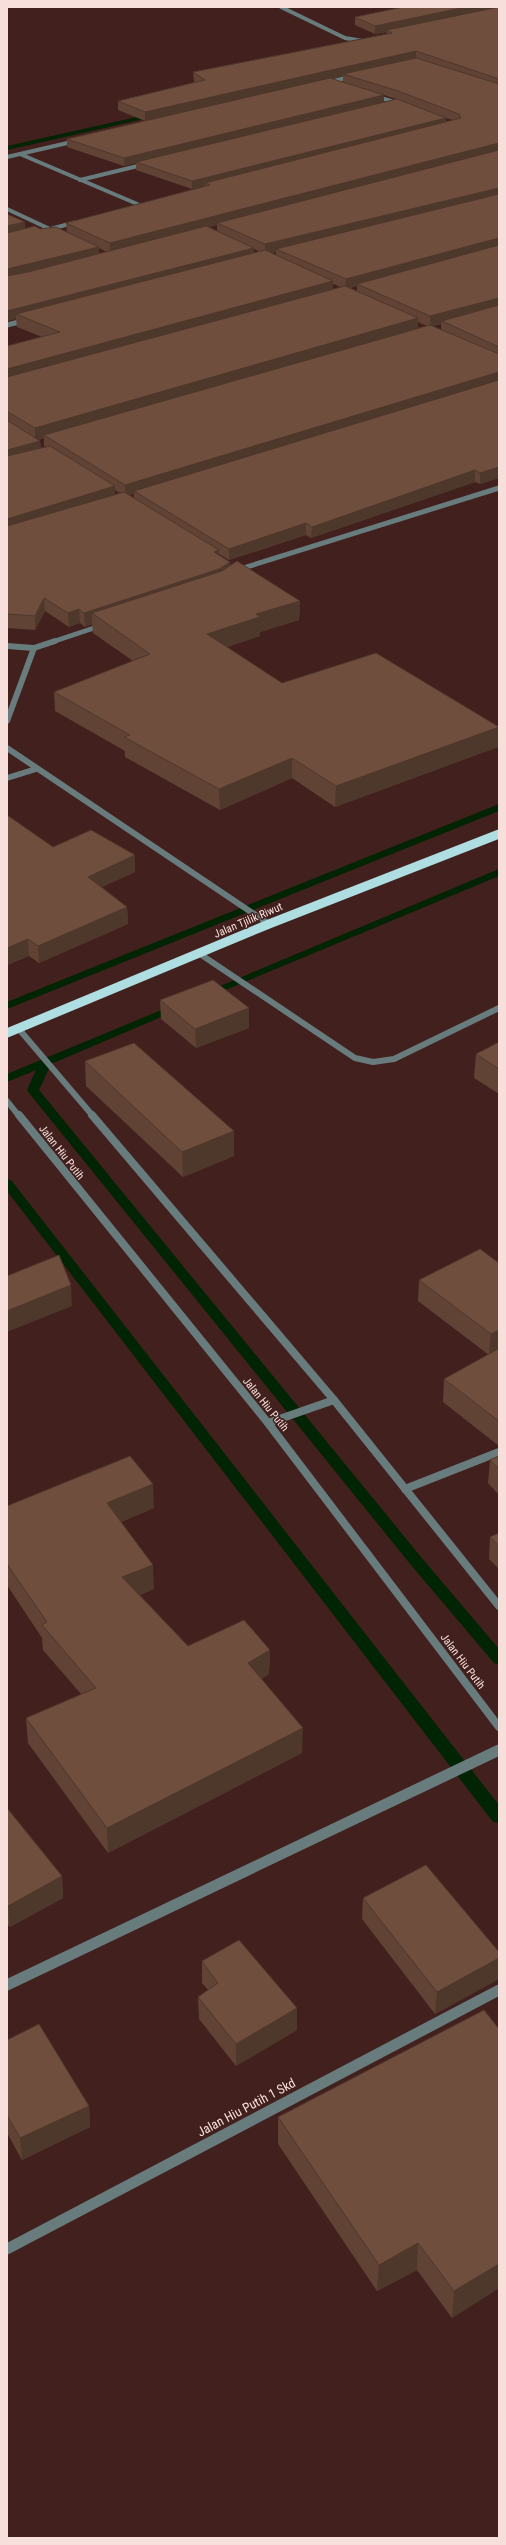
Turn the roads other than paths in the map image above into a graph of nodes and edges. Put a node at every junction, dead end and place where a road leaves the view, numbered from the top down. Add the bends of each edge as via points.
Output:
1 (281, 7) edge
2 (366, 40) edge
3 (359, 74) edge
4 (324, 82) edge
5 (330, 82) junction
6 (342, 85) edge
7 (370, 94) edge
8 (397, 103) junction
9 (390, 105) edge
10 (404, 106) edge
11 (80, 140) edge
12 (20, 154) junction
13 (7, 157) edge
14 (150, 163) edge
15 (80, 180) junction
16 (150, 204) edge
17 (142, 206) junction
18 (134, 208) edge
19 (7, 209) edge
20 (80, 221) edge
21 (49, 229) junction
22 (42, 231) edge
23 (56, 232) edge
24 (30, 319) edge
25 (7, 325) edge
26 (499, 488) edge
27 (234, 578) edge
28 (109, 623) edge
29 (7, 646) edge
30 (34, 648) junction
31 (7, 721) edge
32 (7, 748) edge
33 (36, 769) junction
34 (7, 778) edge
35 (499, 834) edge
36 (269, 924) junction
37 (200, 954) junction
38 (499, 1008) edge
39 (18, 1028) junction
40 (7, 1033) edge
41 (7, 1101) edge
42 (334, 1400) junction
43 (268, 1423) junction
44 (499, 1452) edge
45 (405, 1490) junction
46 (499, 1606) edge
47 (499, 1727) edge
48 (499, 1750) edge
49 (7, 1985) edge
50 (499, 1990) edge
51 (7, 2249) edge

1 - 2 street via 349,40
3 - 5 street
4 - 5 street
5 - 6 street
7 - 8 street
8 - 9 street
8 - 10 street
11 - 12 street
12 - 13 street
12 - 15 street
14 - 15 street
15 - 17 street
16 - 17 street
17 - 18 street
19 - 21 street
20 - 21 street
21 - 22 street
21 - 23 street
24 - 25 street
26 - 27 street via 235,568
28 - 30 street
29 - 30 street
30 - 31 street
32 - 33 street
33 - 34 street
33 - 36 street
35 - 36 highway, Jalan Tjilik Riwut
36 - 37 highway, Jalan Tjilik Riwut
37 - 38 street via 355,1058 373,1062 394,1059
37 - 39 highway, Jalan Tjilik Riwut
39 - 40 highway, Jalan Tjilik Riwut
39 - 42 street
41 - 43 street, Jalan Hiu Putih
42 - 43 street
42 - 45 street
43 - 47 street, Jalan Hiu Putih
44 - 45 street
45 - 46 street
48 - 49 street
50 - 51 street, Jalan Hiu Putih 1 Skd

